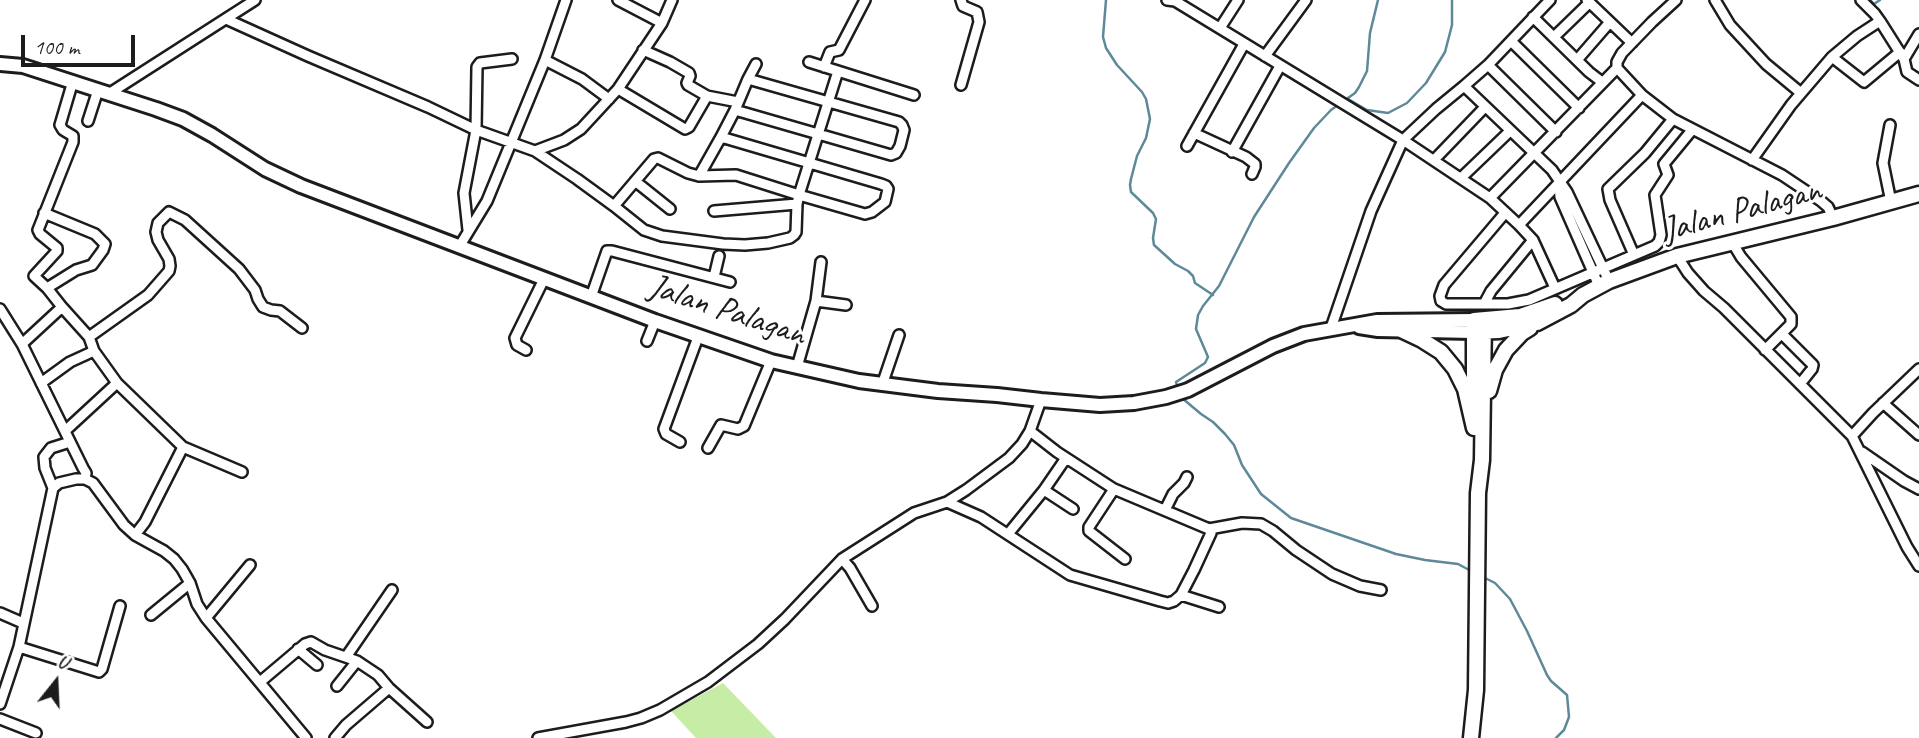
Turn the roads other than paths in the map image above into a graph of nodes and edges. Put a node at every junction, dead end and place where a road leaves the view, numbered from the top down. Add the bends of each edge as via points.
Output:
1 (255, 0) edge
2 (566, 0) edge
3 (618, 0) edge
4 (672, 0) edge
5 (865, 0) edge
6 (961, 0) edge
7 (1173, 0) edge
8 (1238, 0) edge
9 (1306, 0) edge
10 (1550, 0) edge
11 (1715, 0) edge
12 (1861, 0) edge
13 (1588, 1) edge
14 (1671, 2) edge
15 (1533, 17) junction
16 (226, 19) junction
17 (1880, 21) junction
18 (1610, 22) junction
19 (662, 23) junction
20 (1220, 28) junction
21 (1919, 34) edge
22 (1554, 37) junction
23 (1511, 41) junction
24 (1632, 43) junction
25 (1244, 44) junction
26 (643, 50) junction
27 (1265, 56) junction
28 (1902, 56) junction
29 (1832, 57) junction
30 (512, 59) dead end
31 (545, 60) junction
32 (1577, 60) junction
33 (809, 62) dead end
34 (0, 64) edge
35 (756, 64) dead end
36 (1488, 65) junction
37 (1280, 66) junction
38 (824, 67) junction
39 (1617, 68) junction
40 (838, 71) junction
41 (748, 79) junction
42 (1919, 80) edge
43 (73, 81) junction
44 (1602, 82) junction
45 (961, 85) dead end
46 (1464, 86) junction
47 (618, 89) junction
48 (104, 92) junction
49 (1801, 93) junction
50 (914, 95) dead end
51 (1642, 95) junction
52 (707, 96) junction
53 (609, 99) junction
54 (829, 104) junction
55 (737, 106) junction
56 (1485, 107) junction
57 (1579, 108) junction
58 (1673, 119) junction
59 (88, 121) dead end
60 (1890, 125) dead end
61 (476, 130) junction
62 (1692, 130) junction
63 (1510, 131) junction
64 (1556, 132) junction
65 (819, 133) junction
66 (1194, 134) junction
67 (721, 137) junction
68 (1403, 140) junction
69 (510, 143) junction
70 (1187, 146) dead end
71 (535, 151) junction
72 (1232, 152) junction
73 (1534, 154) junction
74 (1433, 160) junction
75 (1752, 160) junction
76 (706, 164) junction
77 (809, 164) junction
78 (1252, 174) dead end
79 (699, 176) junction
80 (721, 176) junction
81 (1461, 178) junction
82 (635, 181) junction
83 (1559, 182) junction
84 (772, 187) junction
85 (1919, 194) edge
86 (1490, 198) junction
87 (798, 199) junction
88 (1891, 202) junction
89 (614, 205) junction
90 (774, 206) junction
91 (670, 209) dead end
92 (713, 211) dead end
93 (44, 213) junction
94 (1506, 213) junction
95 (1833, 218) junction
96 (1519, 225) junction
97 (468, 230) junction
98 (1532, 240) junction
99 (1732, 242) junction
100 (459, 247) junction
101 (1634, 255) junction
102 (719, 256) dead end
103 (1678, 256) junction
104 (821, 262) dead end
105 (1601, 267) junction
106 (1591, 272) junction
107 (714, 277) junction
108 (544, 279) junction
109 (730, 282) dead end
110 (1604, 284) junction
111 (47, 288) junction
112 (1555, 288) junction
113 (1583, 295) junction
114 (591, 297) junction
115 (816, 301) junction
116 (1484, 304) junction
117 (846, 305) dead end
118 (62, 307) junction
119 (0, 309) edge
120 (655, 321) junction
121 (1537, 323) junction
122 (1352, 326) junction
123 (1479, 326) junction
124 (302, 328) dead end
125 (1331, 328) junction
126 (1403, 331) junction
127 (1782, 334) junction
128 (899, 335) dead end
129 (89, 337) junction
130 (698, 337) junction
131 (647, 341) dead end
132 (22, 344) junction
133 (526, 350) dead end
134 (1765, 350) junction
135 (94, 351) junction
136 (772, 360) junction
137 (797, 367) junction
138 (1919, 369) edge
139 (41, 383) junction
140 (117, 383) junction
141 (1800, 384) junction
142 (882, 385) junction
143 (1041, 400) junction
144 (1884, 403) junction
145 (1478, 429) junction
146 (65, 431) junction
147 (1030, 431) junction
148 (1919, 435) edge
149 (1852, 436) junction
150 (70, 442) junction
151 (680, 442) dead end
152 (183, 447) junction
153 (708, 448) dead end
154 (1861, 451) junction
155 (1066, 458) junction
156 (242, 472) dead end
157 (1187, 477) dead end
158 (85, 479) junction
159 (53, 488) junction
160 (1114, 489) junction
161 (1919, 489) edge
162 (1044, 490) junction
163 (947, 502) junction
164 (1073, 509) dead end
165 (1165, 510) junction
166 (1209, 528) junction
167 (1008, 534) junction
168 (135, 536) junction
169 (842, 559) junction
170 (1125, 559) dead end
171 (250, 565) dead end
172 (1919, 566) edge
173 (190, 583) junction
174 (392, 590) dead end
175 (1381, 590) dead end
176 (1181, 595) junction
177 (120, 606) dead end
178 (872, 606) dead end
179 (1219, 607) dead end
180 (0, 613) edge
181 (152, 615) dead end
182 (206, 618) junction
183 (23, 623) junction
184 (19, 647) junction
185 (298, 649) junction
186 (346, 657) junction
187 (357, 662) junction
188 (317, 665) dead end
189 (260, 682) junction
190 (337, 686) dead end
191 (389, 688) junction
192 (0, 704) edge
193 (0, 719) edge
194 (427, 722) dead end
195 (36, 733) dead end
196 (1472, 737) edge
197 (306, 738) edge
198 (335, 738) edge
199 (538, 738) edge

1 - 16 street
2 - 31 street
3 - 19 street
4 - 19 street
5 - 38 street via 839,50 830,51
6 - 45 street via 963,6 977,12 979,22
7 - 20 street
8 - 20 street
9 - 27 street
10 - 15 street
11 - 49 street via 1739,35
12 - 17 street
13 - 18 street
13 - 22 street
14 - 24 street
15 - 22 street
15 - 23 street
16 - 48 street
16 - 61 street
17 - 28 street
17 - 29 street
18 - 24 street
18 - 32 street
19 - 26 street
20 - 25 street
21 - 28 street
22 - 32 street
23 - 36 street
23 - 57 street
24 - 39 street
25 - 27 street
25 - 66 street
26 - 47 street
26 - 52 street via 689,73 687,84
27 - 37 street
28 - 29 street via 1864,82
28 - 42 street via 1907,72
29 - 49 street
30 - 61 street via 477,67
31 - 53 street
31 - 69 street
32 - 44 street
33 - 38 street
34 - 43 main road, Jalan Palagan
35 - 41 street
36 - 46 street
36 - 64 street
37 - 68 street
37 - 72 street
38 - 40 street
39 - 44 street
39 - 51 street
40 - 50 street
40 - 54 street
41 - 54 street
41 - 55 street
43 - 48 main road, Jalan Palagan
43 - 93 street via 60,125 73,136 73,142
44 - 57 street
46 - 56 street
46 - 68 street
47 - 52 street via 685,129
47 - 53 street
48 - 59 street
48 - 100 main road, Jalan Palagan via 183,119 301,187
49 - 75 street
51 - 58 street
51 - 83 street
52 - 55 street
53 - 71 street via 581,129
54 - 65 street
54 - 65 street via 902,125 900,146 891,155
55 - 65 street
55 - 67 street
56 - 63 street
56 - 74 street
57 - 64 street
58 - 62 street
58 - 101 street via 1608,189
60 - 88 street via 1883,163
61 - 69 street
61 - 97 street via 464,193
62 - 75 street
62 - 101 street via 1664,164 1668,176 1655,195 1659,242
63 - 73 street
63 - 81 street
64 - 73 street
65 - 77 street
66 - 70 street
66 - 72 street
67 - 76 street
67 - 77 street
68 - 74 street
68 - 125 street via 1371,211
69 - 71 street
69 - 97 street via 487,201
71 - 89 street
72 - 78 street via 1255,164
73 - 83 street
73 - 86 street
74 - 81 street
75 - 95 street via 1821,201
76 - 79 street
76 - 80 street
77 - 87 street
77 - 87 street via 886,186 887,199 865,214
79 - 80 street
79 - 82 street via 658,158
80 - 84 street via 736,175
81 - 86 street
82 - 89 street
82 - 91 street
83 - 96 street
83 - 105 street
83 - 106 street via 1560,197
84 - 87 street
84 - 90 street
85 - 88 highway, Jalan Palagan
86 - 94 street
87 - 89 street via 794,235 745,245 662,236 644,230
87 - 90 street
88 - 95 highway, Jalan Palagan
90 - 92 street
93 - 111 street via 38,230 57,251 34,276
93 - 111 street via 94,234 105,244 92,265
94 - 96 street
94 - 116 street via 1441,291 1446,304
95 - 99 highway, Jalan Palagan
96 - 98 street
97 - 100 street
98 - 112 street
98 - 116 street
99 - 103 highway, Jalan Palagan
99 - 127 street via 1791,317
100 - 108 main road, Jalan Palagan
101 - 105 street
102 - 107 street
103 - 110 highway, Jalan Palagan
103 - 134 street via 1704,291
104 - 115 street
105 - 106 street
105 - 110 street
106 - 110 street
106 - 112 street
107 - 109 street
107 - 114 street via 607,251
108 - 114 main road, Jalan Palagan
108 - 133 street via 515,338
110 - 113 highway, Jalan Palagan
111 - 118 street
112 - 116 street via 1529,300
113 - 121 highway, Jalan Palagan
113 - 123 highway, Jalan Palagan
114 - 120 main road, Jalan Palagan
115 - 117 street
115 - 137 street
118 - 129 street
118 - 132 street
119 - 132 street
120 - 130 main road, Jalan Palagan
120 - 131 street
121 - 123 highway, Jalan Palagan via 1516,329
121 - 145 highway via 1506,350 1495,370
122 - 123 main road, Jalan Palagan via 1377,321
122 - 125 main road, Jalan Palagan
122 - 126 main road, Jalan Palagan
123 - 126 main road, Jalan Palagan
123 - 145 highway
124 - 129 street via 280,311 263,307 239,269 185,220 169,212 156,232 169,259 169,271 148,295
125 - 143 main road, Jalan Palagan via 1273,346 1166,397 1100,405
126 - 145 highway via 1441,352 1455,369
127 - 134 street
127 - 141 street via 1813,365
128 - 142 street
129 - 135 street
130 - 136 main road, Jalan Palagan
130 - 151 street via 664,429
132 - 139 street
134 - 141 street
135 - 139 street
135 - 140 street
136 - 137 main road, Jalan Palagan
136 - 153 street via 744,426 721,425
137 - 142 main road, Jalan Palagan
138 - 144 street
139 - 146 street
140 - 146 street
140 - 152 street
141 - 149 street
142 - 143 main road, Jalan Palagan
143 - 147 street
144 - 148 street
144 - 149 street
145 - 196 highway
146 - 150 street
147 - 155 street
147 - 163 street via 1009,458
149 - 154 street
150 - 158 street
150 - 159 street via 44,457
152 - 156 street
152 - 168 street
154 - 161 street
154 - 172 street
155 - 160 street
155 - 162 street
157 - 165 street
158 - 159 street
158 - 168 street
159 - 183 street
160 - 165 street
160 - 170 street via 1088,531
162 - 164 street
162 - 167 street
163 - 167 street
163 - 169 street via 914,513
165 - 166 street
166 - 175 street via 1261,524 1332,574
166 - 176 street via 1211,533
167 - 176 street via 1070,575 1168,603
168 - 173 street via 174,559
169 - 178 street
169 - 199 street via 758,644 708,682 641,718
171 - 182 street
173 - 181 street
173 - 182 street
174 - 186 street
176 - 179 street
177 - 184 street via 99,672
180 - 183 street
182 - 189 street
183 - 184 street
184 - 192 street
185 - 186 street via 311,642
185 - 188 street
185 - 189 street
186 - 187 street
187 - 190 street
187 - 191 street
189 - 197 street
191 - 194 street
191 - 198 street
193 - 195 street

